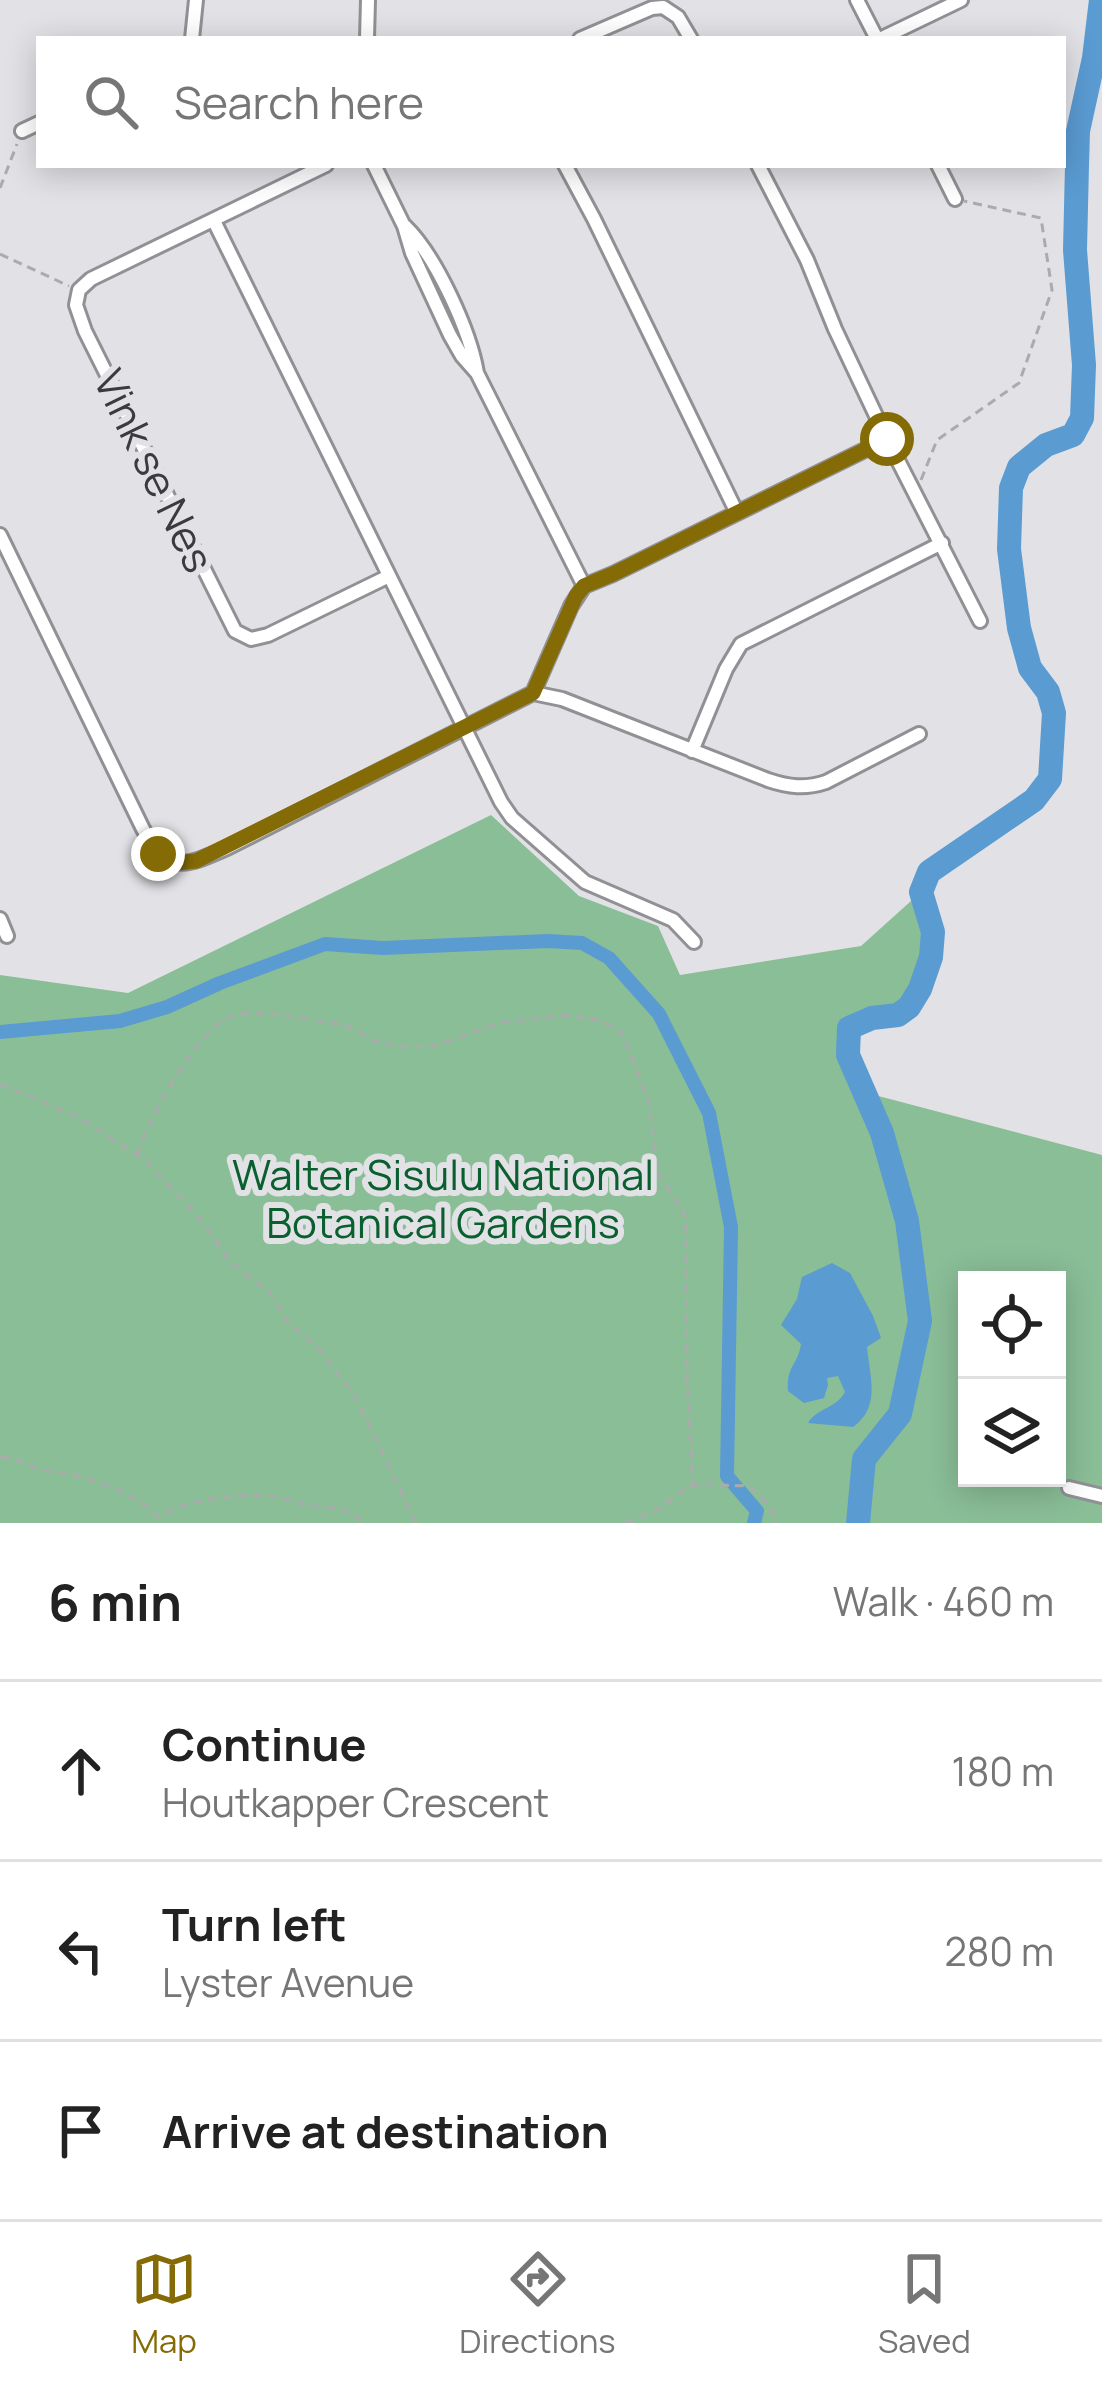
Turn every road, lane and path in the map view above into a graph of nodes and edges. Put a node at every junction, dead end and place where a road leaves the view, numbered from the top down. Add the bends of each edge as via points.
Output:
1 (196, 0) edge
2 (368, 0) edge
3 (857, 0) edge
4 (961, 0) edge
5 (192, 36) edge
6 (367, 36) edge
7 (587, 36) edge
8 (690, 36) edge
9 (876, 36) edge
10 (884, 36) edge
11 (36, 124) edge
12 (22, 131) joint
13 (320, 168) edge
14 (375, 168) edge
15 (567, 168) edge
16 (760, 168) edge
17 (940, 168) edge
18 (0, 188) edge
19 (955, 199) joint
20 (214, 221) junction
21 (0, 254) edge
22 (79, 290) junction
23 (887, 439) junction
24 (916, 493) junction
25 (737, 513) junction
26 (0, 535) edge
27 (942, 543) junction
28 (389, 576) junction
29 (584, 586) junction
30 (980, 621) dead end
31 (533, 693) junction
32 (464, 729) junction
33 (919, 734) dead end
34 (692, 751) junction
35 (0, 920) edge
36 (7, 936) dead end
37 (694, 942) dead end
38 (0, 1084) edge
39 (137, 1155) junction
40 (0, 1457) edge
41 (693, 1485) junction
42 (1069, 1488) dead end
43 (1102, 1496) edge
44 (364, 1523) edge
45 (416, 1523) edge
46 (625, 1523) edge
47 (778, 1523) edge

1 - 5 street
2 - 6 street
3 - 9 street
4 - 10 street
7 - 8 street via 663,7
11 - 12 street
12 - 18 path
13 - 20 street
14 - 29 street via 447,292 477,373
15 - 25 street
16 - 23 street
17 - 19 street
19 - 24 path via 1041,218 1052,290 1019,383 937,440
20 - 22 street
20 - 28 street
21 - 22 path
22 - 28 street, Vink se Nes via 85,331 235,631 251,639 268,635
23 - 24 street
23 - 25 street
24 - 27 street
25 - 29 street
26 - 32 street via 143,829 158,854 176,863 227,848
27 - 30 street
27 - 34 street via 742,644
28 - 32 street
29 - 31 street
31 - 32 street
31 - 34 street
32 - 37 street via 512,818 585,882 673,920
33 - 34 street via 811,787
35 - 36 street
38 - 39 path via 78,1117
39 - 41 path via 176,1078 231,1016 345,1025 405,1047 545,1017 615,1027 648,1099 658,1172 686,1216
39 - 45 path via 355,1396
40 - 44 path via 112,1489 158,1517 199,1500 272,1497 339,1507
41 - 46 path
41 - 47 path via 748,1484
42 - 43 street

